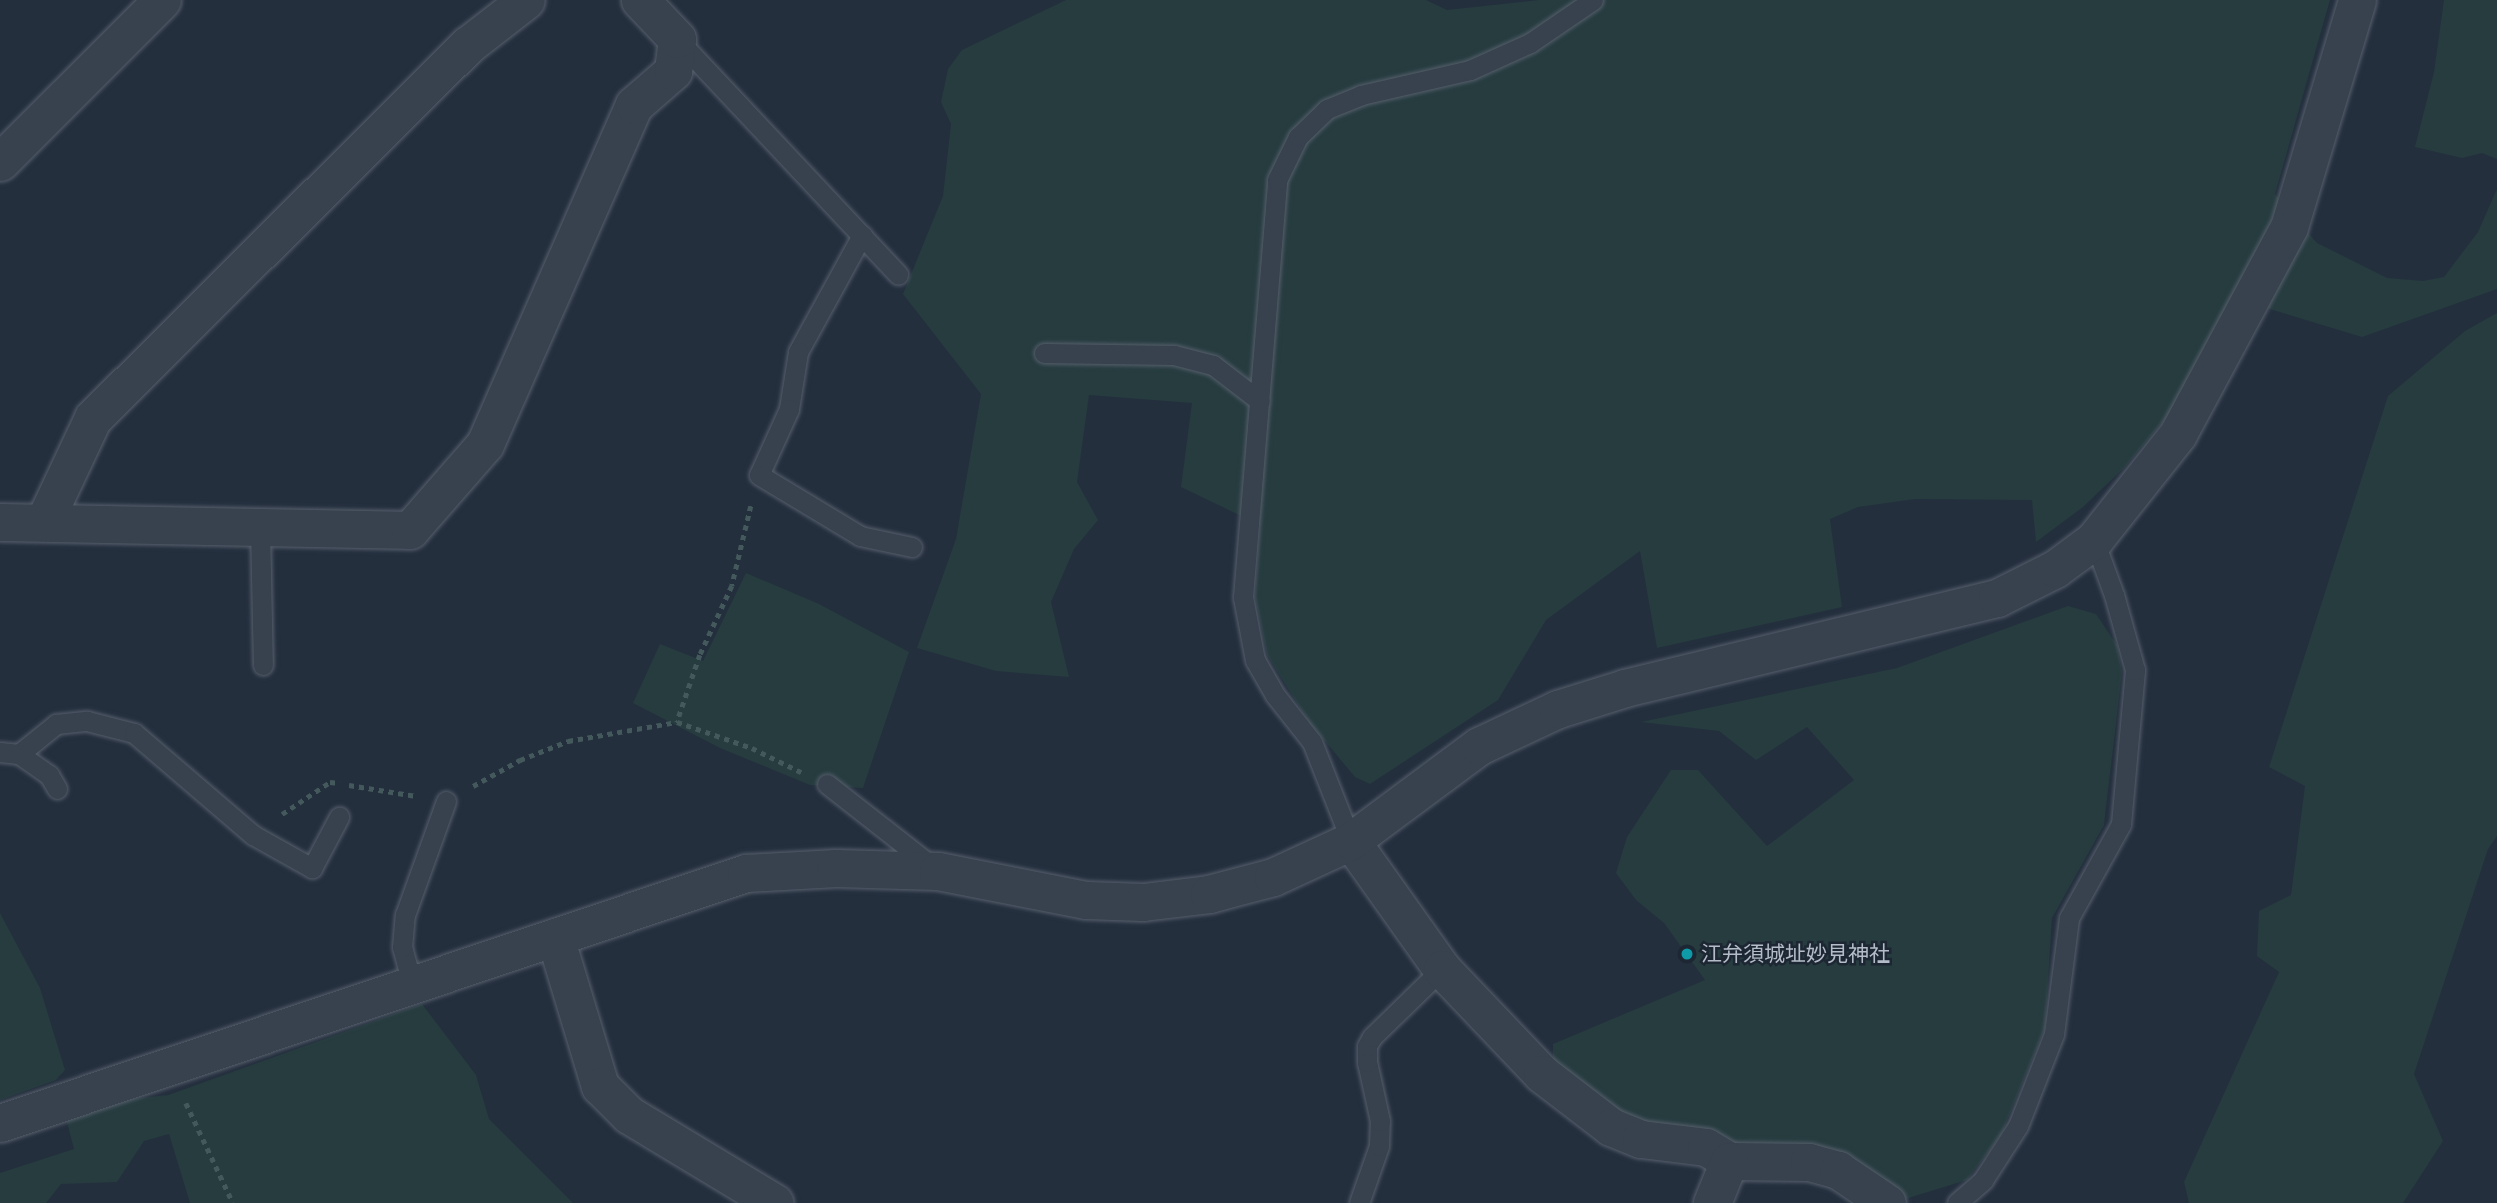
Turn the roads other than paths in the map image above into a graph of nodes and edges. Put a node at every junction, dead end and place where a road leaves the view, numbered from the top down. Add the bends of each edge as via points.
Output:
1 (162, 0) edge
2 (526, 0) edge
3 (640, 0) edge
4 (1593, 0) edge
5 (2357, 0) edge
6 (677, 39) junction
7 (0, 162) edge
8 (862, 235) junction
9 (898, 274) dead end
10 (1044, 353) dead end
11 (1261, 401) junction
12 (0, 522) edge
13 (44, 522) junction
14 (260, 527) junction
15 (2094, 540) junction
16 (912, 547) dead end
17 (263, 665) dead end
18 (9, 753) edge
19 (827, 784) road end
20 (57, 789) dead end
21 (446, 801) dead end
22 (339, 817) dead end
23 (1351, 841) junction
24 (938, 871) junction
25 (555, 937) junction
26 (1442, 969) junction
27 (412, 984) junction
28 (0, 1123) edge
29 (1729, 1161) junction
30 (775, 1203) edge
31 (1359, 1203) edge
32 (1712, 1203) edge
33 (1887, 1203) edge
34 (1957, 1203) edge

1 - 7 street
2 - 13 street via 468,45 93,418
3 - 6 street
4 - 11 lane via 1530,43 1470,70 1361,95 1327,109 1298,137 1277,180
5 - 15 street via 2289,227 2178,434
6 - 8 lane
6 - 14 street via 673,71 634,105 485,444 410,530
8 - 9 lane
8 - 16 lane via 798,352 789,409 759,475 860,536
10 - 11 lane via 1174,355 1213,365
11 - 23 lane via 1243,597 1255,660 1275,695 1312,742
12 - 13 street
13 - 14 street
14 - 17 lane
15 - 23 street via 2055,569 1997,598 1625,688 1558,709 1479,746
15 - 34 lane via 2135,670 2121,824 2069,919 2054,1034 2018,1126 1983,1180
18 - 20 lane via 49,775
18 - 22 lane via 56,724 87,721 134,733 253,835 312,868
19 - 24 lane
21 - 27 lane via 405,915 402,947
23 - 24 street via 1273,877 1209,894 1143,902 1086,900
23 - 26 street
24 - 25 street via 836,868 746,873
25 - 27 street
25 - 30 street via 600,1086 629,1115
26 - 29 street via 1542,1074 1611,1127 1641,1139 1706,1147
26 - 31 lane via 1367,1046 1380,1121 1379,1146
27 - 28 street
29 - 32 street
29 - 33 street via 1808,1162 1838,1170

